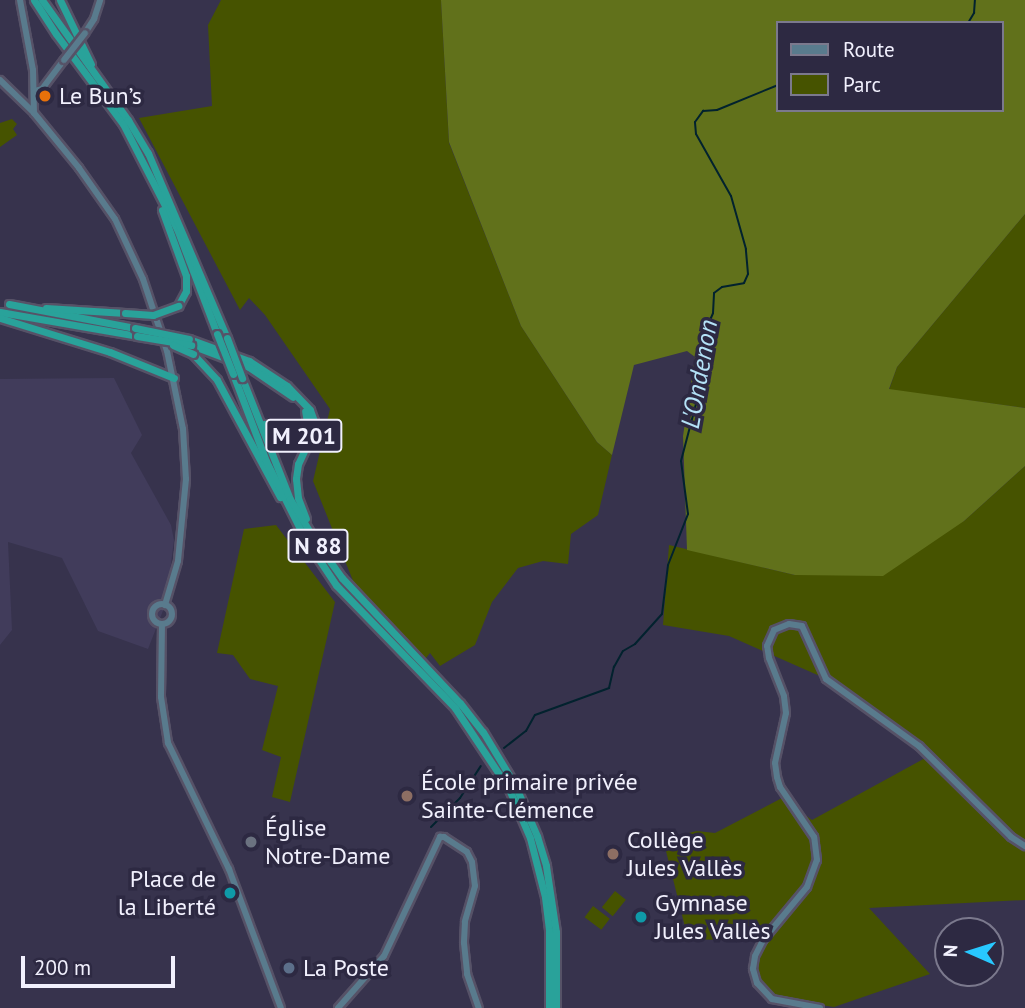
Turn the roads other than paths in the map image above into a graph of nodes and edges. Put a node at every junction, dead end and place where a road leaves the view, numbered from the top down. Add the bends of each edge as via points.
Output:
1 (20, 0) edge
2 (34, 0) edge
3 (42, 0) edge
4 (60, 0) edge
5 (100, 0) edge
6 (97, 77) junction
7 (0, 80) edge
8 (35, 91) junction
9 (34, 113) junction
10 (137, 151) junction
11 (4, 304) edge
12 (0, 312) edge
13 (0, 317) edge
14 (138, 334) junction
15 (190, 342) junction
16 (174, 378) junction
17 (249, 396) junction
18 (286, 506) junction
19 (314, 539) junction
20 (165, 605) junction
21 (162, 624) junction
22 (426, 671) junction
23 (534, 837) junction
24 (1025, 846) edge
25 (281, 1008) edge
26 (338, 1008) edge
27 (479, 1008) edge
28 (549, 1008) edge
29 (556, 1008) edge
30 (820, 1008) edge

1 - 8 main road
2 - 10 highway, N 88
3 - 6 highway, N 88
4 - 6 highway
5 - 8 main road, bridge via 85,33 42,89
6 - 17 highway, N 88, bridge via 162,180
7 - 9 main road
8 - 9 main road
9 - 16 main road via 115,219 143,279
10 - 11 highway, bridge via 186,276 187,292 178,306 153,315
10 - 18 highway, N 88, bridge via 182,239
11 - 14 highway, M 201
12 - 14 highway, M 201
13 - 16 highway
14 - 15 highway, M 201, bridge
14 - 18 highway, bridge via 193,354 217,380
15 - 17 highway, M 201 via 232,359 284,390 308,416 305,435 290,444 274,440
15 - 19 highway, M 201 via 229,352 264,370 302,400 314,421 296,479 298,498
16 - 20 main road via 186,479 178,561
17 - 19 highway, N 88 via 290,499
18 - 22 highway, N 88 via 336,584
19 - 22 highway, N 88 via 342,578
20 - 21 main road via 172,616
20 - 21 main road via 152,612 154,620
21 - 25 main road via 161,697 168,743 236,888
22 - 23 highway, N 88 via 475,722 500,759
23 - 28 highway, N 88 via 550,931
23 - 29 highway, N 88 via 553,902
24 - 30 main road via 1011,838 919,746 826,679 802,626 783,625 774,630 769,658 786,704 775,763 777,776 814,837 817,860 807,887 760,946 753,969 761,989 780,1002
26 - 27 main road via 384,956 440,837 459,845 472,862 475,886 464,943 467,974

